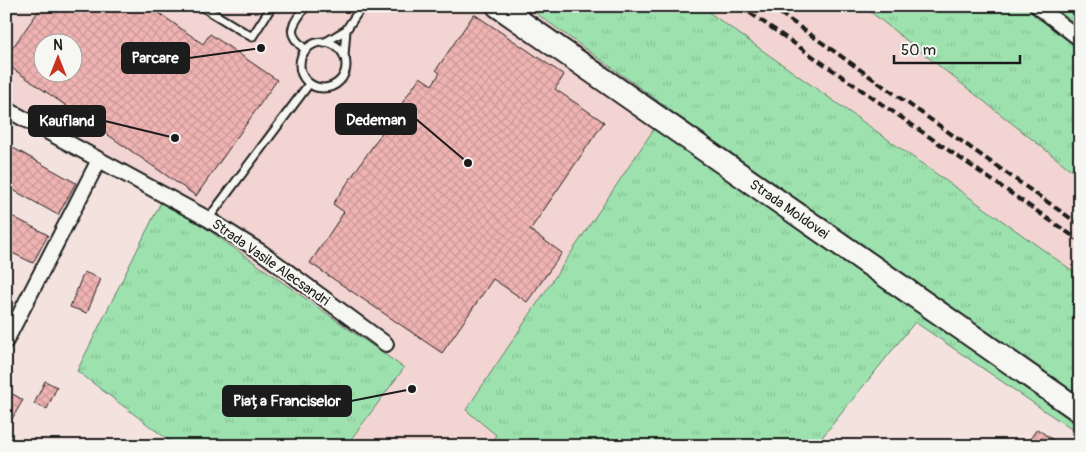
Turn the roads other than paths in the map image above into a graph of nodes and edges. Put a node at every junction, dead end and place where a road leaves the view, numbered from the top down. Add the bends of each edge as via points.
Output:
1 (272, 6) edge
2 (306, 6) edge
3 (498, 6) edge
4 (1037, 6) edge
5 (203, 7) edge
6 (363, 7) edge
7 (346, 30) junction
8 (1080, 39) edge
9 (323, 43) junction
10 (306, 50) junction
11 (344, 57) junction
12 (309, 84) junction
13 (6, 109) edge
14 (99, 160) junction
15 (208, 218) junction
16 (6, 341) edge
17 (386, 344) dead end
18 (1080, 411) edge

1 - 5 lane via 252,38
2 - 10 lane via 292,25 291,32
3 - 18 main road, Strada Moldovei
4 - 8 street
6 - 7 lane
7 - 9 lane
7 - 11 lane
9 - 10 lane
9 - 11 lane via 338,48
10 - 12 lane via 300,64
11 - 12 lane via 346,68 342,79 335,85 318,88
12 - 15 lane
13 - 14 street, Strada Vasile Alecsandri
14 - 15 street, Strada Vasile Alecsandri
14 - 16 street
15 - 17 street, Strada Vasile Alecsandri via 261,252

